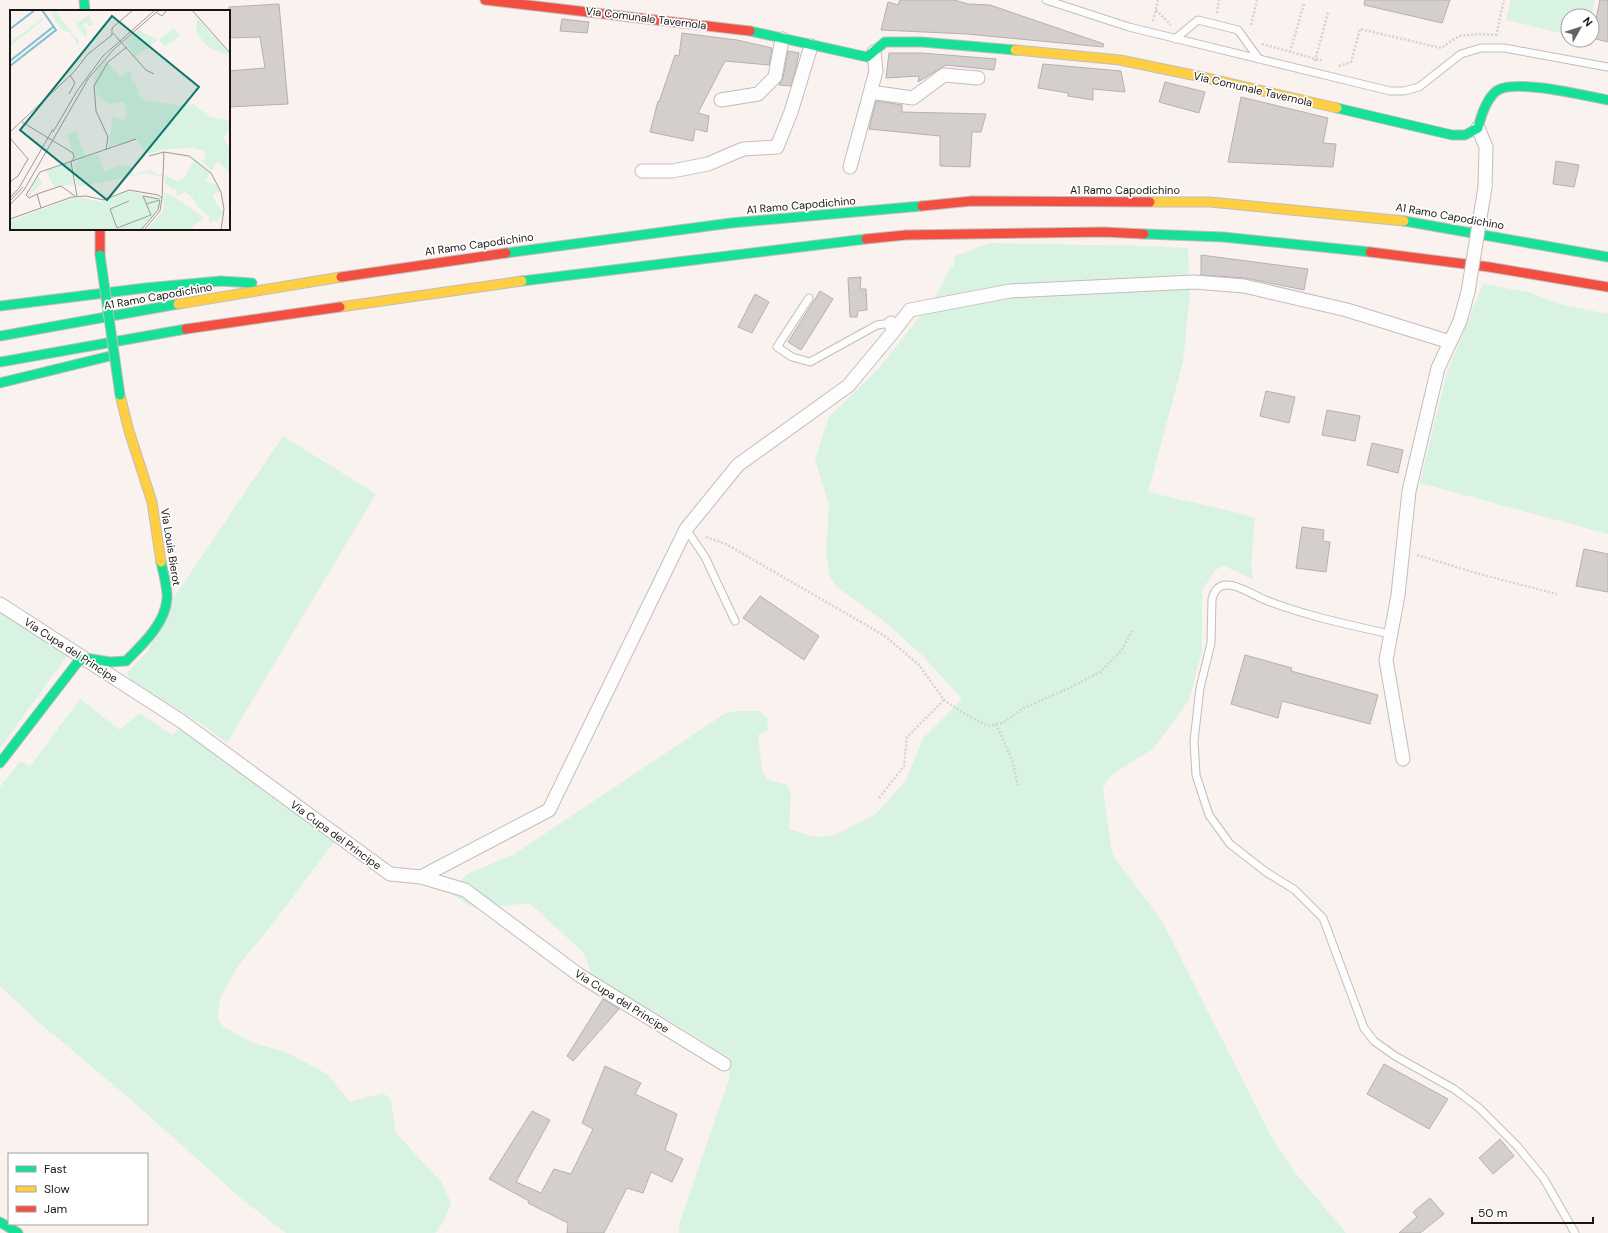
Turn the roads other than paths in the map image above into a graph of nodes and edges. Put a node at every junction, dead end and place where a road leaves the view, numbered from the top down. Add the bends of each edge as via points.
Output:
1 (84, 0) edge
2 (485, 0) edge
3 (1046, 0) edge
4 (85, 10) edge
5 (1175, 38) junction
6 (782, 39) junction
7 (811, 46) junction
8 (874, 52) junction
9 (1259, 59) junction
10 (1608, 66) edge
11 (978, 78) dead end
12 (870, 92) junction
13 (721, 100) dead end
14 (1608, 100) edge
15 (1478, 128) junction
16 (850, 167) dead end
17 (642, 171) dead end
18 (100, 230) edge
19 (1608, 257) edge
20 (285, 285) junction
21 (1608, 287) edge
22 (809, 298) dead end
23 (0, 306) edge
24 (892, 327) junction
25 (193, 328) junction
26 (0, 336) edge
27 (1450, 342) junction
28 (146, 346) dead end
29 (126, 352) dead end
30 (0, 362) edge
31 (0, 383) edge
32 (686, 528) junction
33 (0, 604) edge
34 (734, 621) dead end
35 (1390, 634) junction
36 (85, 658) junction
37 (1403, 759) dead end
38 (0, 763) edge
39 (421, 877) junction
40 (724, 1064) dead end
41 (0, 1222) edge
42 (18, 1233) edge
43 (1575, 1233) edge

1 - 4 main road
2 - 6 main road, Via Comunale Tavernola via 739,29
3 - 5 lane via 1129,27
5 - 9 lane
5 - 9 lane via 1198,20 1238,30
6 - 7 main road, Via Comunale Tavernola
6 - 13 street via 775,77 758,94
7 - 8 main road, Via Comunale Tavernola via 867,57
7 - 17 street via 792,112 777,147 743,149 708,164 672,171
8 - 12 street via 876,71
8 - 15 main road, Via Comunale Tavernola via 885,42 922,42 1120,60 1452,135 1465,135
9 - 10 lane via 1390,91 1419,87 1461,54 1481,48 1504,48
11 - 12 street via 944,75 913,98
12 - 16 street
14 - 15 main road via 1510,86 1498,90 1489,101
15 - 27 street, bridge via 1486,147 1484,187 1468,292 1460,321
18 - 36 main road, Via Louis Bierot, bridge via 100,255 120,395 152,502 167,598 164,614 143,644 126,661 110,662
19 - 20 main road, A1 Ramo Capodichino via 1395,219 1210,202 972,201 731,223 432,262
20 - 23 main road via 221,281
20 - 26 main road, A1 Ramo Capodichino
21 - 25 main road via 1489,267 1343,248 1223,237 1104,232 906,235 460,289
22 - 24 lane via 777,347 792,357 810,362 877,325
24 - 27 street via 910,310 1010,291 1194,282 1244,286 1347,310
24 - 32 street via 848,386 738,465
25 - 28 main road
25 - 30 main road
27 - 35 street via 1438,368 1409,491 1398,595
29 - 31 main road
32 - 34 lane via 705,557
32 - 39 street via 549,810
33 - 36 street, Via Cupa del Principe
35 - 37 street via 1386,660
35 - 43 lane via 1341,623 1268,601 1232,585 1217,589 1212,599 1211,643 1200,688 1194,741 1196,775 1208,815 1230,844 1266,872 1295,890 1323,918 1364,1028 1374,1041 1478,1107 1518,1147 1544,1179
36 - 38 main road via 77,663
36 - 39 street, Via Cupa del Principe via 181,721 390,874
39 - 40 street, Via Cupa del Principe via 465,890 579,975
41 - 42 main road

